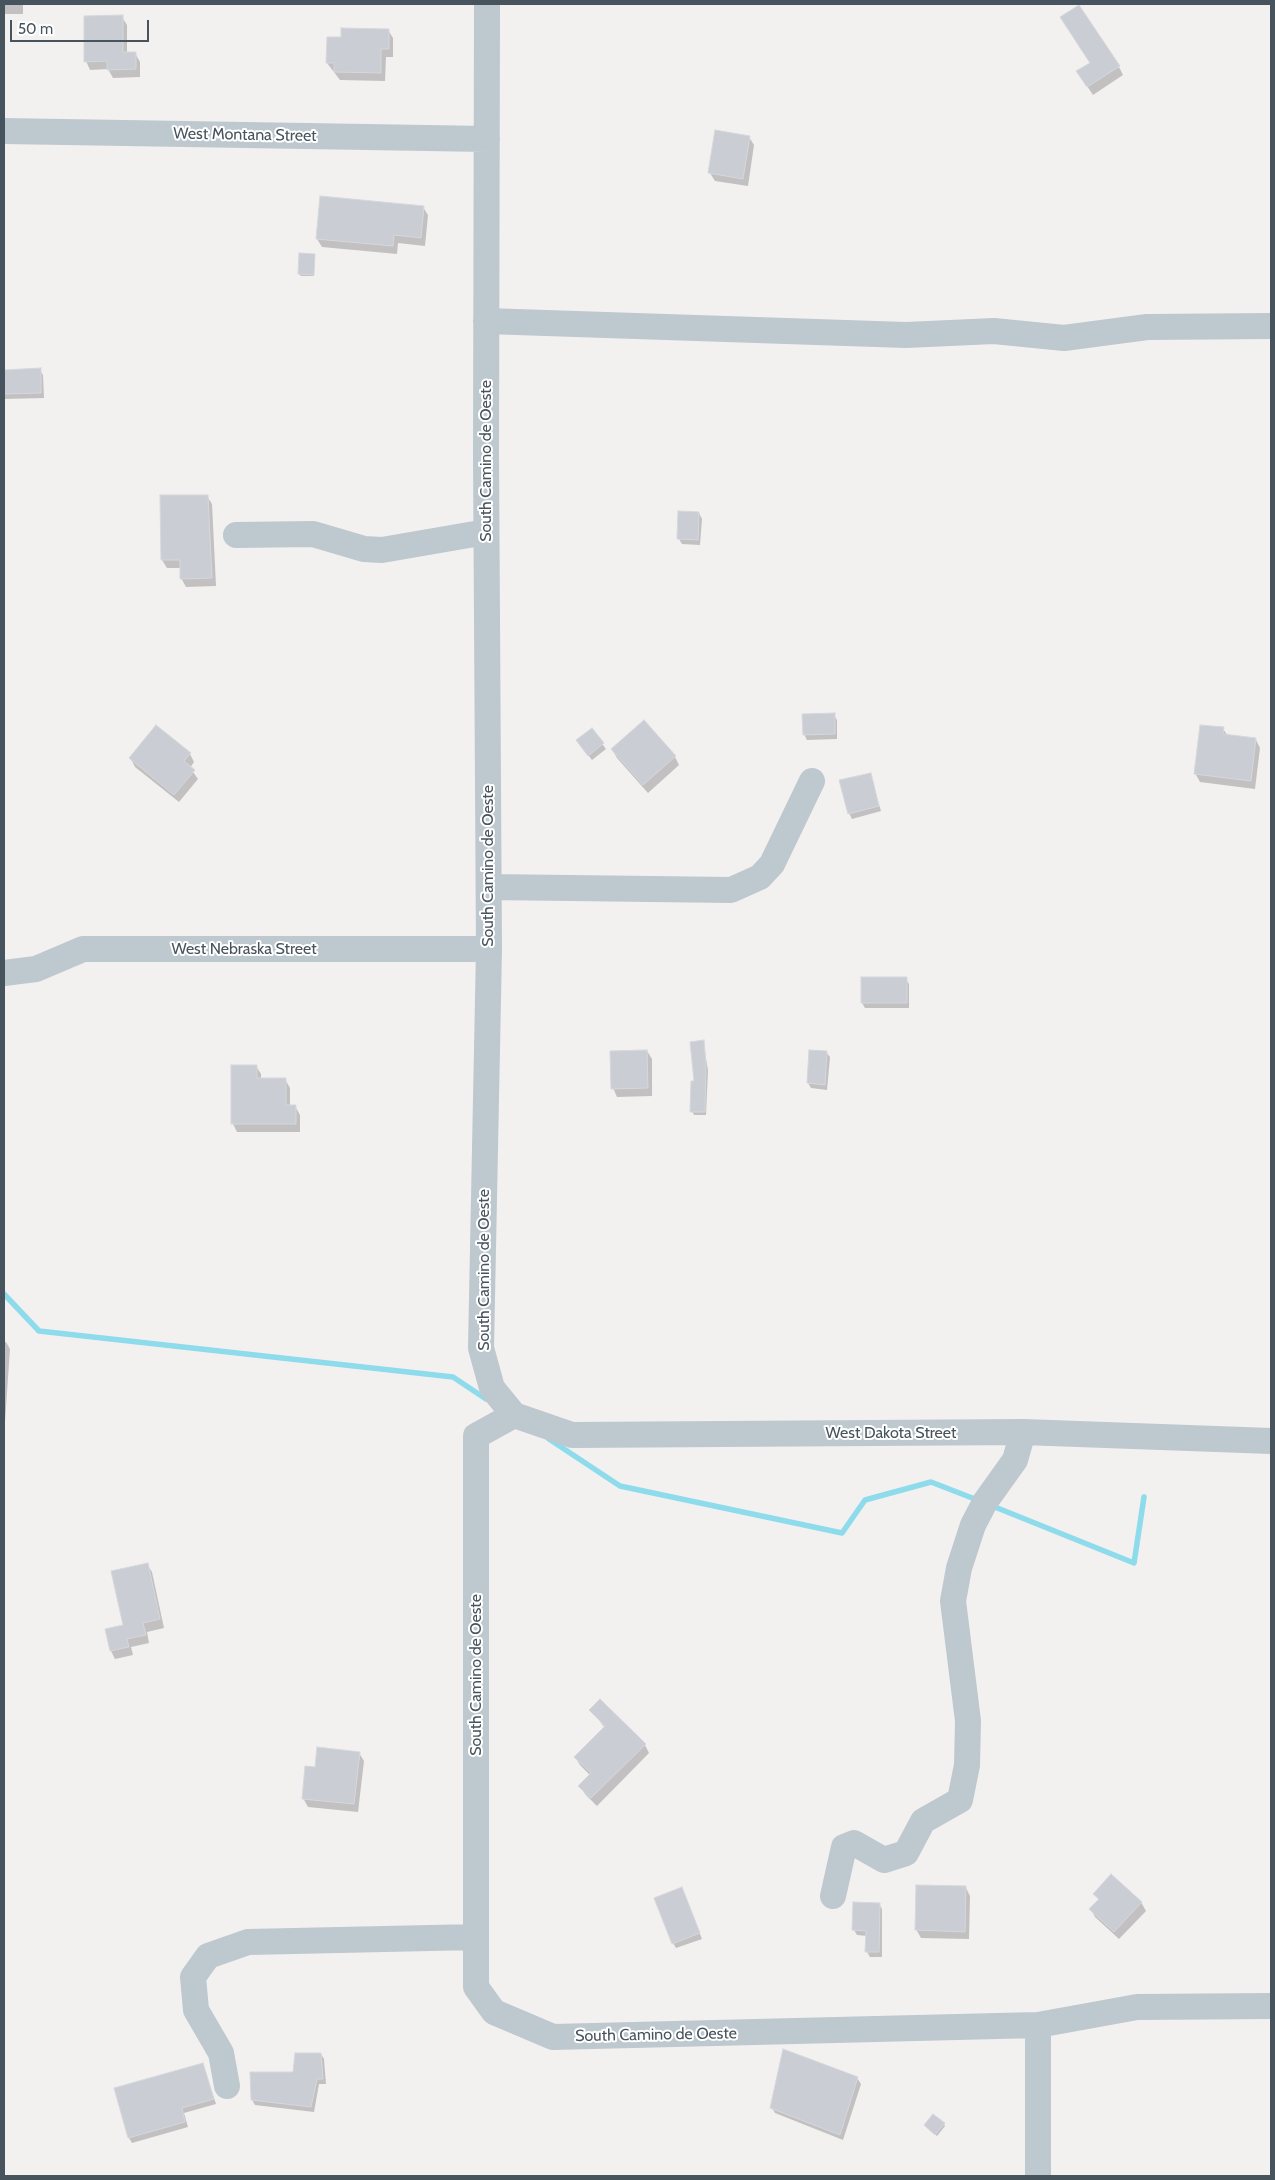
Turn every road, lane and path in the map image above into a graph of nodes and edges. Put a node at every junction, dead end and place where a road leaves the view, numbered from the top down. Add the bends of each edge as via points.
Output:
1 (486, 4) edge
2 (4, 131) edge
3 (487, 139) junction
4 (486, 321) junction
5 (1271, 326) edge
6 (486, 532) junction
7 (236, 535) dead end
8 (812, 781) dead end
9 (489, 887) junction
10 (489, 949) junction
11 (4, 973) edge
12 (514, 1415) junction
13 (1023, 1432) junction
14 (1271, 1441) edge
15 (833, 1896) dead end
16 (476, 1937) junction
17 (1271, 2006) edge
18 (1038, 2025) junction
19 (227, 2086) dead end
20 (1038, 2176) edge

1 - 3 street, South Camino de Oeste
2 - 3 street, West Montana Street
3 - 4 street, South Camino de Oeste
4 - 5 street via 906,335 994,331 1064,338 1147,327
4 - 6 street, South Camino de Oeste
6 - 7 street via 382,550 364,550 313,534
6 - 9 street, South Camino de Oeste
8 - 9 street via 772,864 760,877 731,890
9 - 10 street, South Camino de Oeste
10 - 11 street, West Nebraska Street via 83,949 36,968
10 - 12 street, South Camino de Oeste via 482,1348 492,1388
12 - 13 street, West Dakota Street via 572,1435
12 - 16 street, South Camino de Oeste via 476,1436
13 - 14 street, West Dakota Street
13 - 15 street via 1015,1460 973,1525 953,1600 968,1721 967,1765 960,1800 922,1820 906,1853 884,1860 854,1843 844,1847
16 - 18 street, South Camino de Oeste via 476,1987 494,2012 554,2037
16 - 19 street via 248,1942 208,1956 192,1977 196,2010 221,2053
17 - 18 street, South Camino de Oeste via 1137,2007
18 - 20 street

